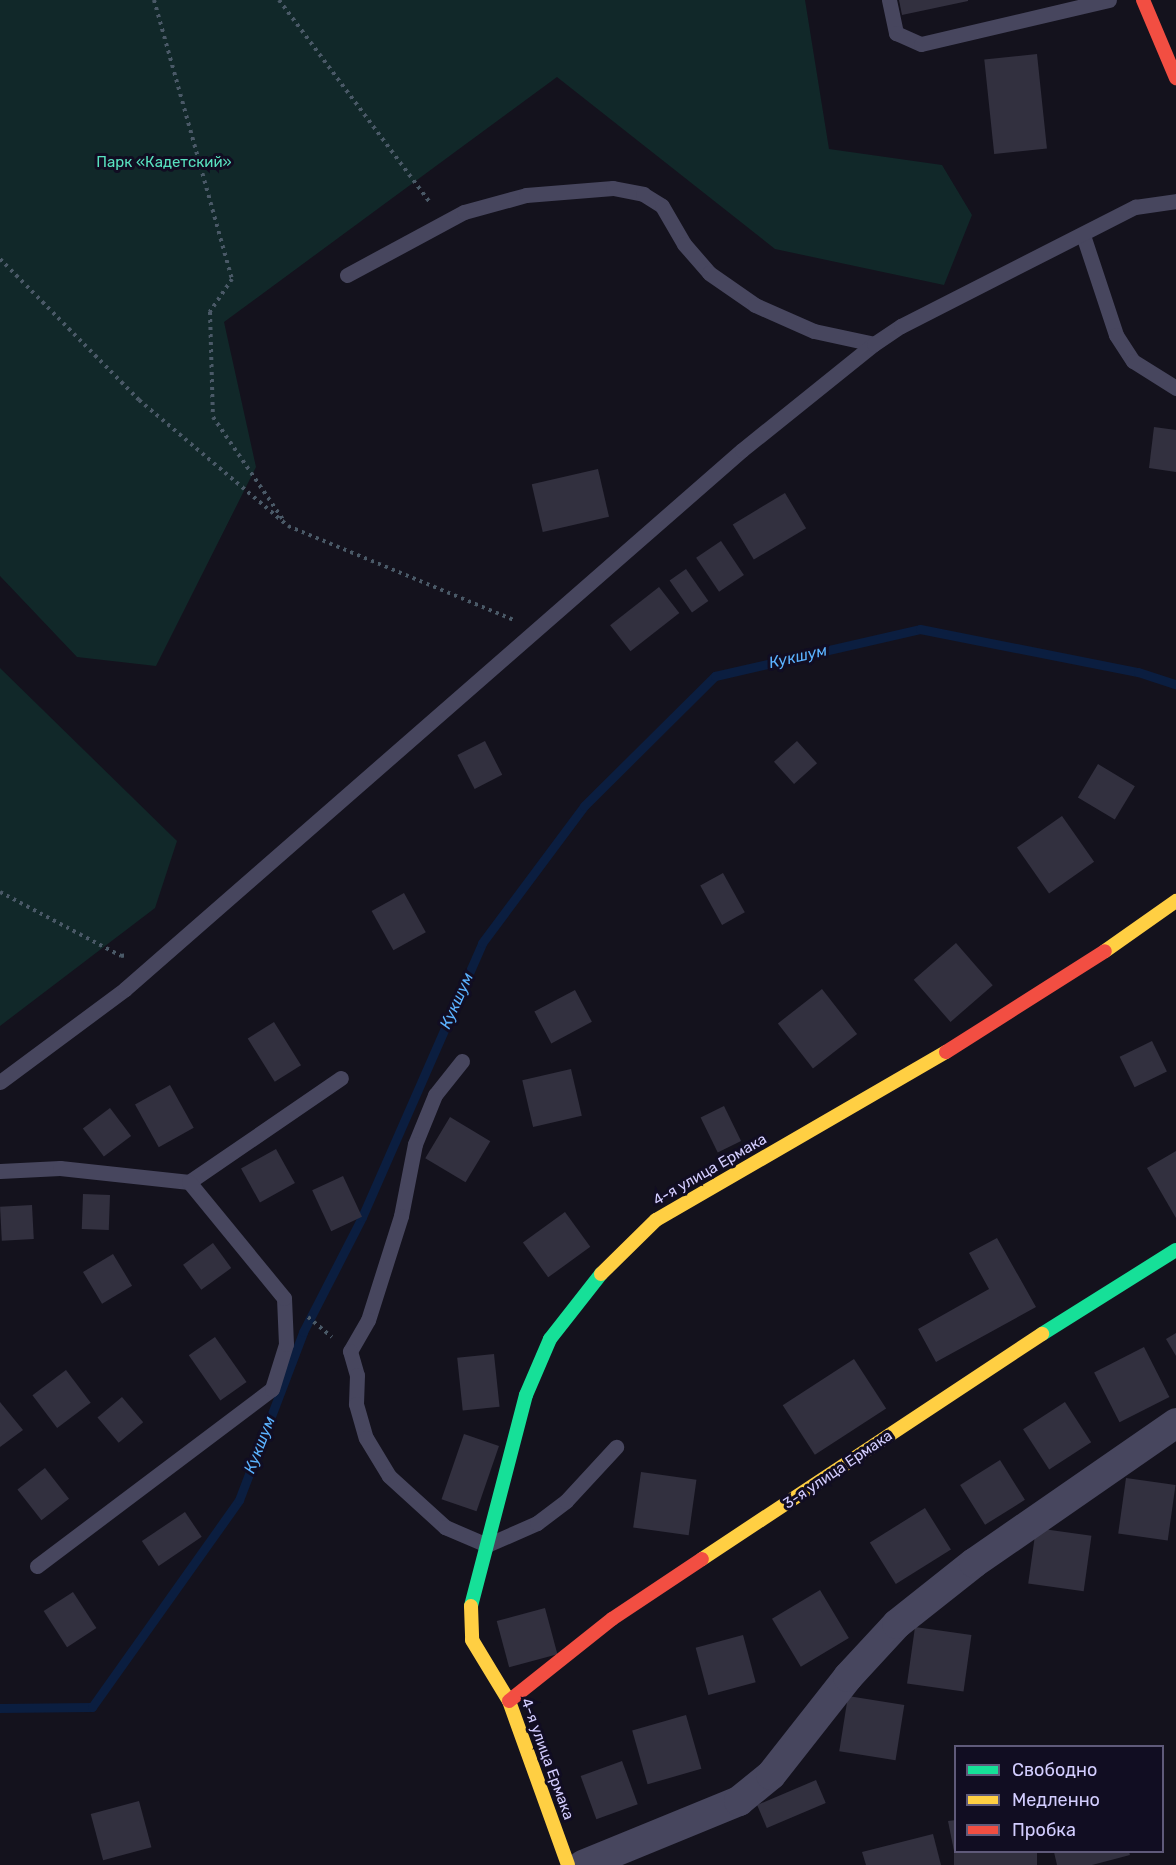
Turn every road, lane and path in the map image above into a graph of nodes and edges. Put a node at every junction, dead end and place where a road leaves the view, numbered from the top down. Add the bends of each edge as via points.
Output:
1 (154, 0) edge
2 (279, 0) edge
3 (889, 0) edge
4 (1109, 0) edge
5 (1143, 0) edge
6 (1176, 78) edge
7 (1176, 201) edge
8 (444, 222) junction
9 (1083, 235) junction
10 (0, 259) edge
11 (347, 275) dead end
12 (874, 344) junction
13 (1176, 388) edge
14 (288, 526) junction
15 (537, 630) junction
16 (0, 892) edge
17 (1176, 901) edge
18 (175, 946) junction
19 (462, 1061) dead end
20 (341, 1078) dead end
21 (0, 1082) edge
22 (0, 1171) edge
23 (189, 1182) junction
24 (1176, 1250) edge
25 (302, 1310) dead end
26 (324, 1331) dead end
27 (1176, 1423) edge
28 (616, 1447) dead end
29 (487, 1545) junction
30 (37, 1566) dead end
31 (509, 1701) junction
32 (568, 1865) edge
33 (583, 1865) edge

1 - 14 path via 232,279 210,312 213,417
2 - 8 path
3 - 4 lane via 896,33 921,44
5 - 6 street
7 - 9 lane via 1136,207
8 - 11 lane
8 - 12 lane via 464,212 526,195 613,188 643,194 663,206 684,244 709,273 755,305 814,331
9 - 12 lane via 901,326
9 - 13 lane via 1116,335 1133,361
10 - 14 path via 139,399
12 - 15 lane via 742,450
14 - 15 path
15 - 18 lane
16 - 18 path via 121,956
17 - 29 street, 4-я улица Ермака via 1090,962 876,1096 710,1186 656,1220 590,1285 550,1340 526,1395
18 - 21 lane via 125,989
19 - 29 lane via 435,1095 416,1144 400,1216 368,1320 350,1351 357,1375 356,1404 366,1438 389,1476 445,1527
20 - 23 lane
22 - 23 lane via 60,1168
23 - 30 lane via 284,1298 286,1344 272,1389
24 - 31 street, 3-я улица Ермака via 1104,1293 612,1619
25 - 26 path
27 - 33 street via 1133,1449 974,1563 897,1624 848,1677 771,1775 740,1801
28 - 29 lane via 566,1501 537,1523
29 - 31 street, 4-я улица Ермака via 469,1613 472,1640
31 - 32 street, 4-я улица Ермака

